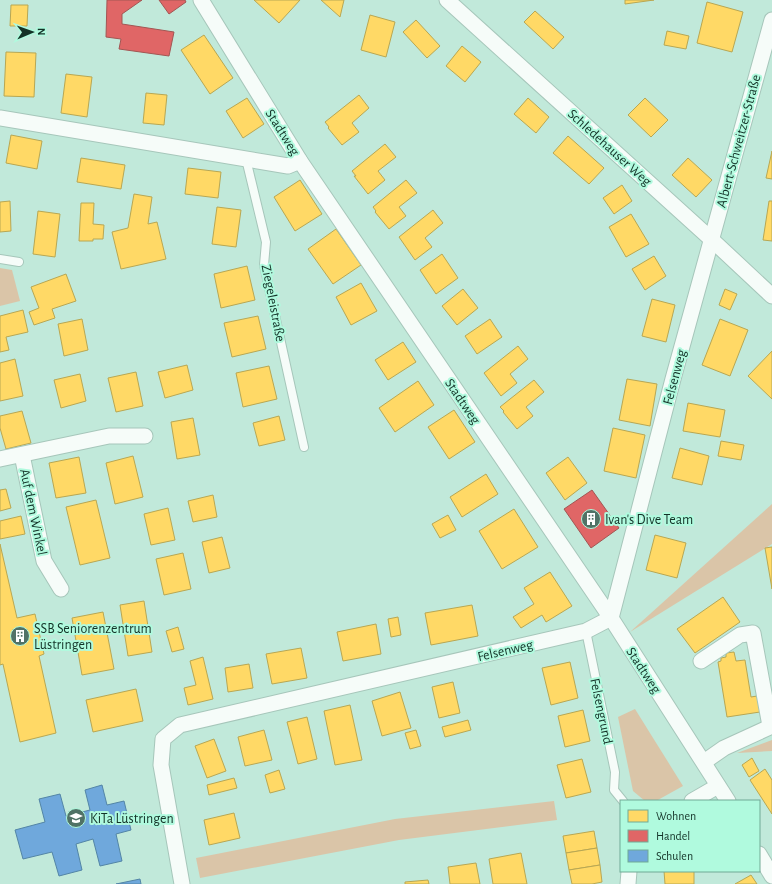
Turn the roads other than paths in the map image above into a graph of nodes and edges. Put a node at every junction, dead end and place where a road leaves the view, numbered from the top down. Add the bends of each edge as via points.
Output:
1 (201, 0) edge
2 (447, 0) edge
3 (772, 20) edge
4 (0, 118) edge
5 (246, 159) junction
6 (300, 161) junction
7 (711, 239) junction
8 (0, 259) edge
9 (19, 262) dead end
10 (772, 296) edge
11 (145, 436) dead end
12 (304, 447) dead end
13 (22, 454) junction
14 (0, 459) edge
15 (61, 590) dead end
16 (611, 618) junction
17 (586, 631) junction
18 (701, 661) dead end
19 (771, 726) edge
20 (704, 762) junction
21 (718, 786) junction
22 (622, 800) edge
23 (694, 800) edge
24 (727, 800) edge
25 (760, 856) edge
26 (629, 872) edge
27 (772, 876) edge
28 (182, 884) edge
29 (628, 884) edge

1 - 6 street, Stadtweg
2 - 7 street, Schledehauser Weg
3 - 7 street, Albert-Schweitzer-Straße
4 - 5 street
5 - 6 street via 288,166
5 - 12 lane, Ziegeleistraße via 266,242 264,265
6 - 16 street, Stadtweg
7 - 10 street, Schledehauser Weg
7 - 16 street, Felsenweg
8 - 9 lane
11 - 13 street, Auf dem Winkel via 109,436
13 - 14 street, Auf dem Winkel
13 - 15 street, Auf dem Winkel via 44,561
16 - 17 street, Felsenweg
16 - 20 street, Stadtweg
17 - 22 lane, Felsengrund via 615,772 614,790
17 - 28 street, Felsenweg via 180,725 163,739 161,765
18 - 19 street via 740,635 753,633
19 - 20 street via 724,748
20 - 21 street, Stadtweg
21 - 23 street
21 - 24 street, Stadtweg
25 - 27 street
26 - 29 street

